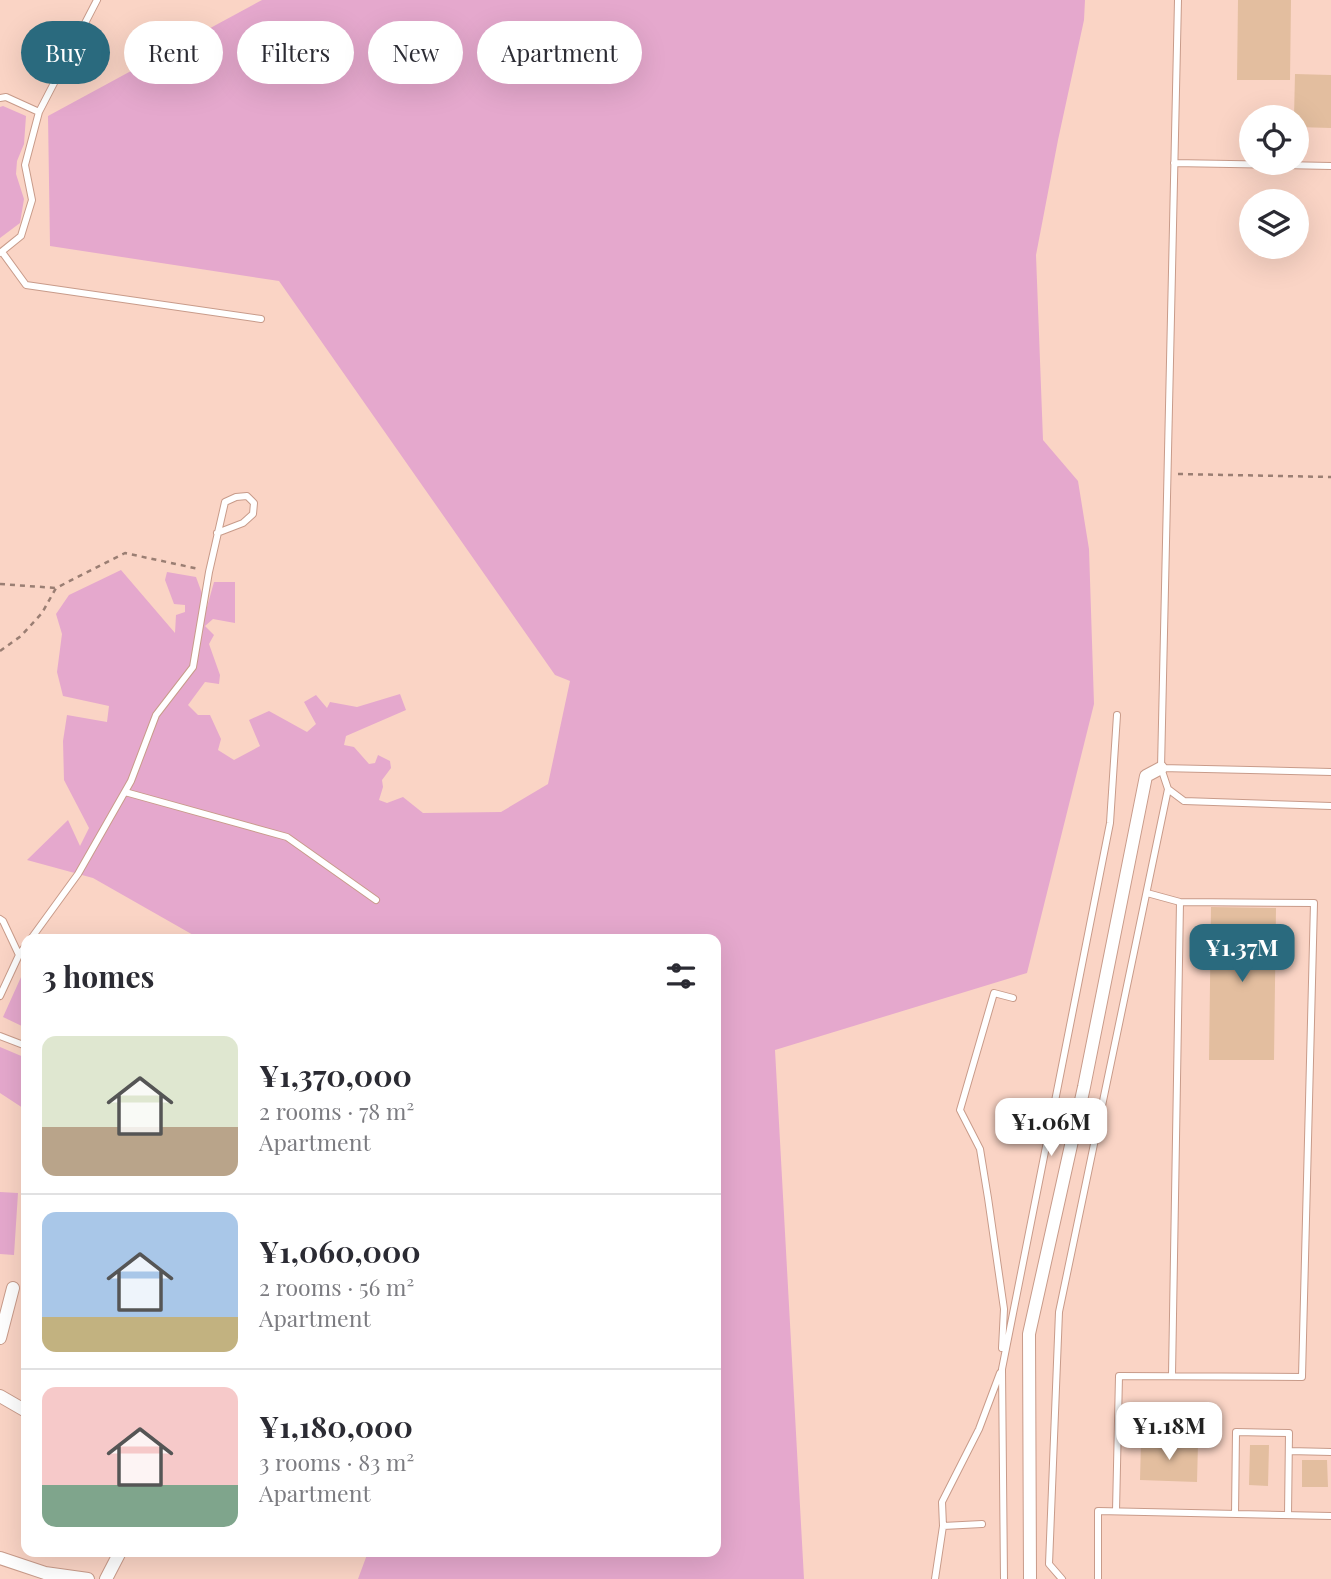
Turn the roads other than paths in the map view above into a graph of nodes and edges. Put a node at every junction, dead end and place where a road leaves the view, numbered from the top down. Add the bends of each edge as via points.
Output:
1 (97, 0) edge
2 (1178, 0) edge
3 (0, 98) edge
4 (39, 111) junction
5 (1174, 163) junction
6 (1331, 166) edge
7 (1, 253) edge
8 (261, 319) dead end
9 (217, 533) junction
10 (1117, 715) dead end
11 (1161, 768) junction
12 (1331, 772) edge
13 (1168, 789) junction
14 (125, 792) junction
15 (1331, 806) edge
16 (1147, 892) junction
17 (376, 900) dead end
18 (1180, 902) junction
19 (0, 919) edge
20 (34, 934) edge
21 (21, 952) edge
22 (19, 955) junction
23 (0, 996) edge
24 (1013, 998) dead end
25 (0, 1035) edge
26 (21, 1044) edge
27 (13, 1287) dead end
28 (0, 1338) edge
29 (1002, 1369) junction
30 (1172, 1375) junction
31 (0, 1396) edge
32 (21, 1408) edge
33 (1289, 1451) junction
34 (1331, 1452) edge
35 (1116, 1511) junction
36 (1235, 1514) junction
37 (1288, 1515) junction
38 (1331, 1516) edge
39 (982, 1524) dead end
40 (943, 1526) junction
41 (117, 1557) edge
42 (0, 1558) edge
43 (88, 1579) edge
44 (106, 1579) edge
45 (935, 1579) edge
46 (1004, 1579) edge
47 (1030, 1579) edge
48 (1062, 1579) edge
49 (1098, 1579) edge

1 - 4 lane
2 - 5 lane
3 - 4 lane
4 - 7 lane via 25,166 33,200 21,236
5 - 6 lane
5 - 11 lane
7 - 8 lane via 26,285
9 - 9 lane via 225,502 247,496 254,503 253,514
9 - 14 lane via 192,667 156,715
10 - 29 lane via 1110,823
11 - 12 lane
11 - 13 lane
11 - 47 street via 1146,776 1029,1334
13 - 15 lane via 1184,801
13 - 16 lane
14 - 17 lane via 287,837
14 - 20 lane via 79,874
16 - 18 lane
16 - 48 lane via 1059,1312 1049,1564
18 - 30 lane
18 - 30 lane via 1314,902 1302,1377
19 - 22 lane
21 - 22 lane
22 - 23 lane
24 - 29 lane via 994,993 960,1110 979,1149 988,1198 1004,1309
25 - 26 lane
27 - 28 street
29 - 40 lane via 979,1429 942,1502
29 - 46 lane
30 - 35 lane via 1119,1376
31 - 32 street
33 - 34 lane
33 - 36 lane via 1289,1433 1236,1432
33 - 37 lane
35 - 36 lane
35 - 49 lane via 1098,1511
36 - 37 lane
37 - 38 lane
39 - 40 lane
40 - 45 lane
41 - 44 street
42 - 43 street via 45,1573

